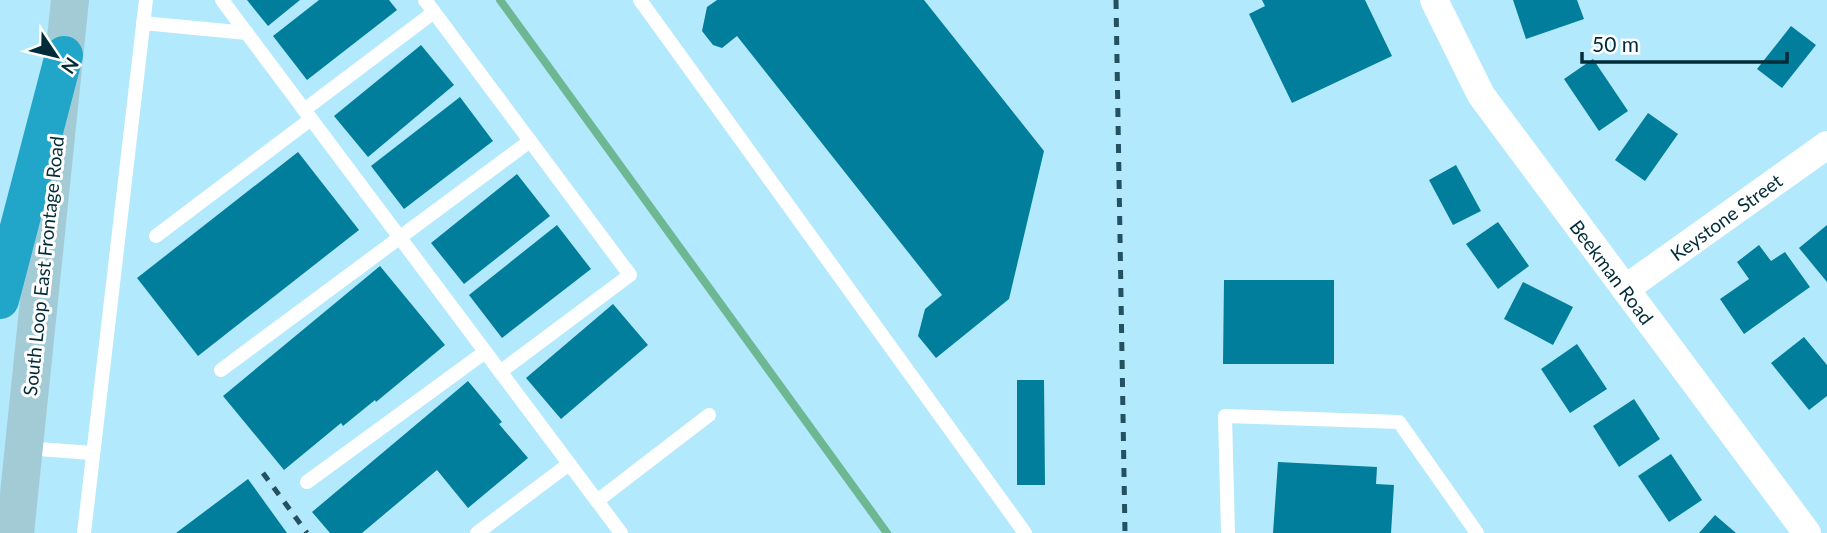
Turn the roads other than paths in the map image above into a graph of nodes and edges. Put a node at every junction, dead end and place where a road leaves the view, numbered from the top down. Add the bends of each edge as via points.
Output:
1 (70, 0) edge
2 (146, 0) edge
3 (222, 0) edge
4 (425, 0) edge
5 (640, 0) edge
6 (1434, 0) edge
7 (434, 12) junction
8 (143, 23) junction
9 (247, 33) junction
10 (64, 55) junction
11 (308, 114) junction
12 (530, 141) junction
13 (1827, 145) edge
14 (156, 236) dead end
15 (400, 238) junction
16 (1625, 289) junction
17 (0, 300) edge
18 (485, 352) junction
19 (221, 370) dead end
20 (500, 372) junction
21 (709, 415) dead end
22 (24, 448) junction
23 (93, 453) junction
24 (569, 464) junction
25 (307, 482) dead end
26 (597, 501) junction
27 (15, 533) edge
28 (84, 533) edge
29 (477, 533) edge
30 (621, 533) edge
31 (1026, 533) edge
32 (1228, 533) edge
33 (1477, 533) edge
34 (1807, 533) edge

1 - 10 main road, South Loop East Frontage Road
2 - 8 lane
3 - 9 lane
4 - 7 lane
5 - 31 lane
6 - 16 street, Beekman Road via 1480,95
7 - 11 lane
7 - 12 lane
8 - 9 lane
8 - 23 lane
9 - 11 lane
10 - 17 highway
10 - 22 main road, South Loop East Frontage Road
11 - 14 lane
11 - 15 lane
12 - 15 lane
12 - 20 lane via 630,275
13 - 16 street, Keystone Street
15 - 18 lane
15 - 19 lane
16 - 34 street, Beekman Road
18 - 20 lane
18 - 25 lane
20 - 24 lane
21 - 26 lane
22 - 23 lane
22 - 27 main road, South Loop East Frontage Road
23 - 28 lane
24 - 26 lane
24 - 29 lane
26 - 30 lane
32 - 33 lane via 1225,415 1399,422

